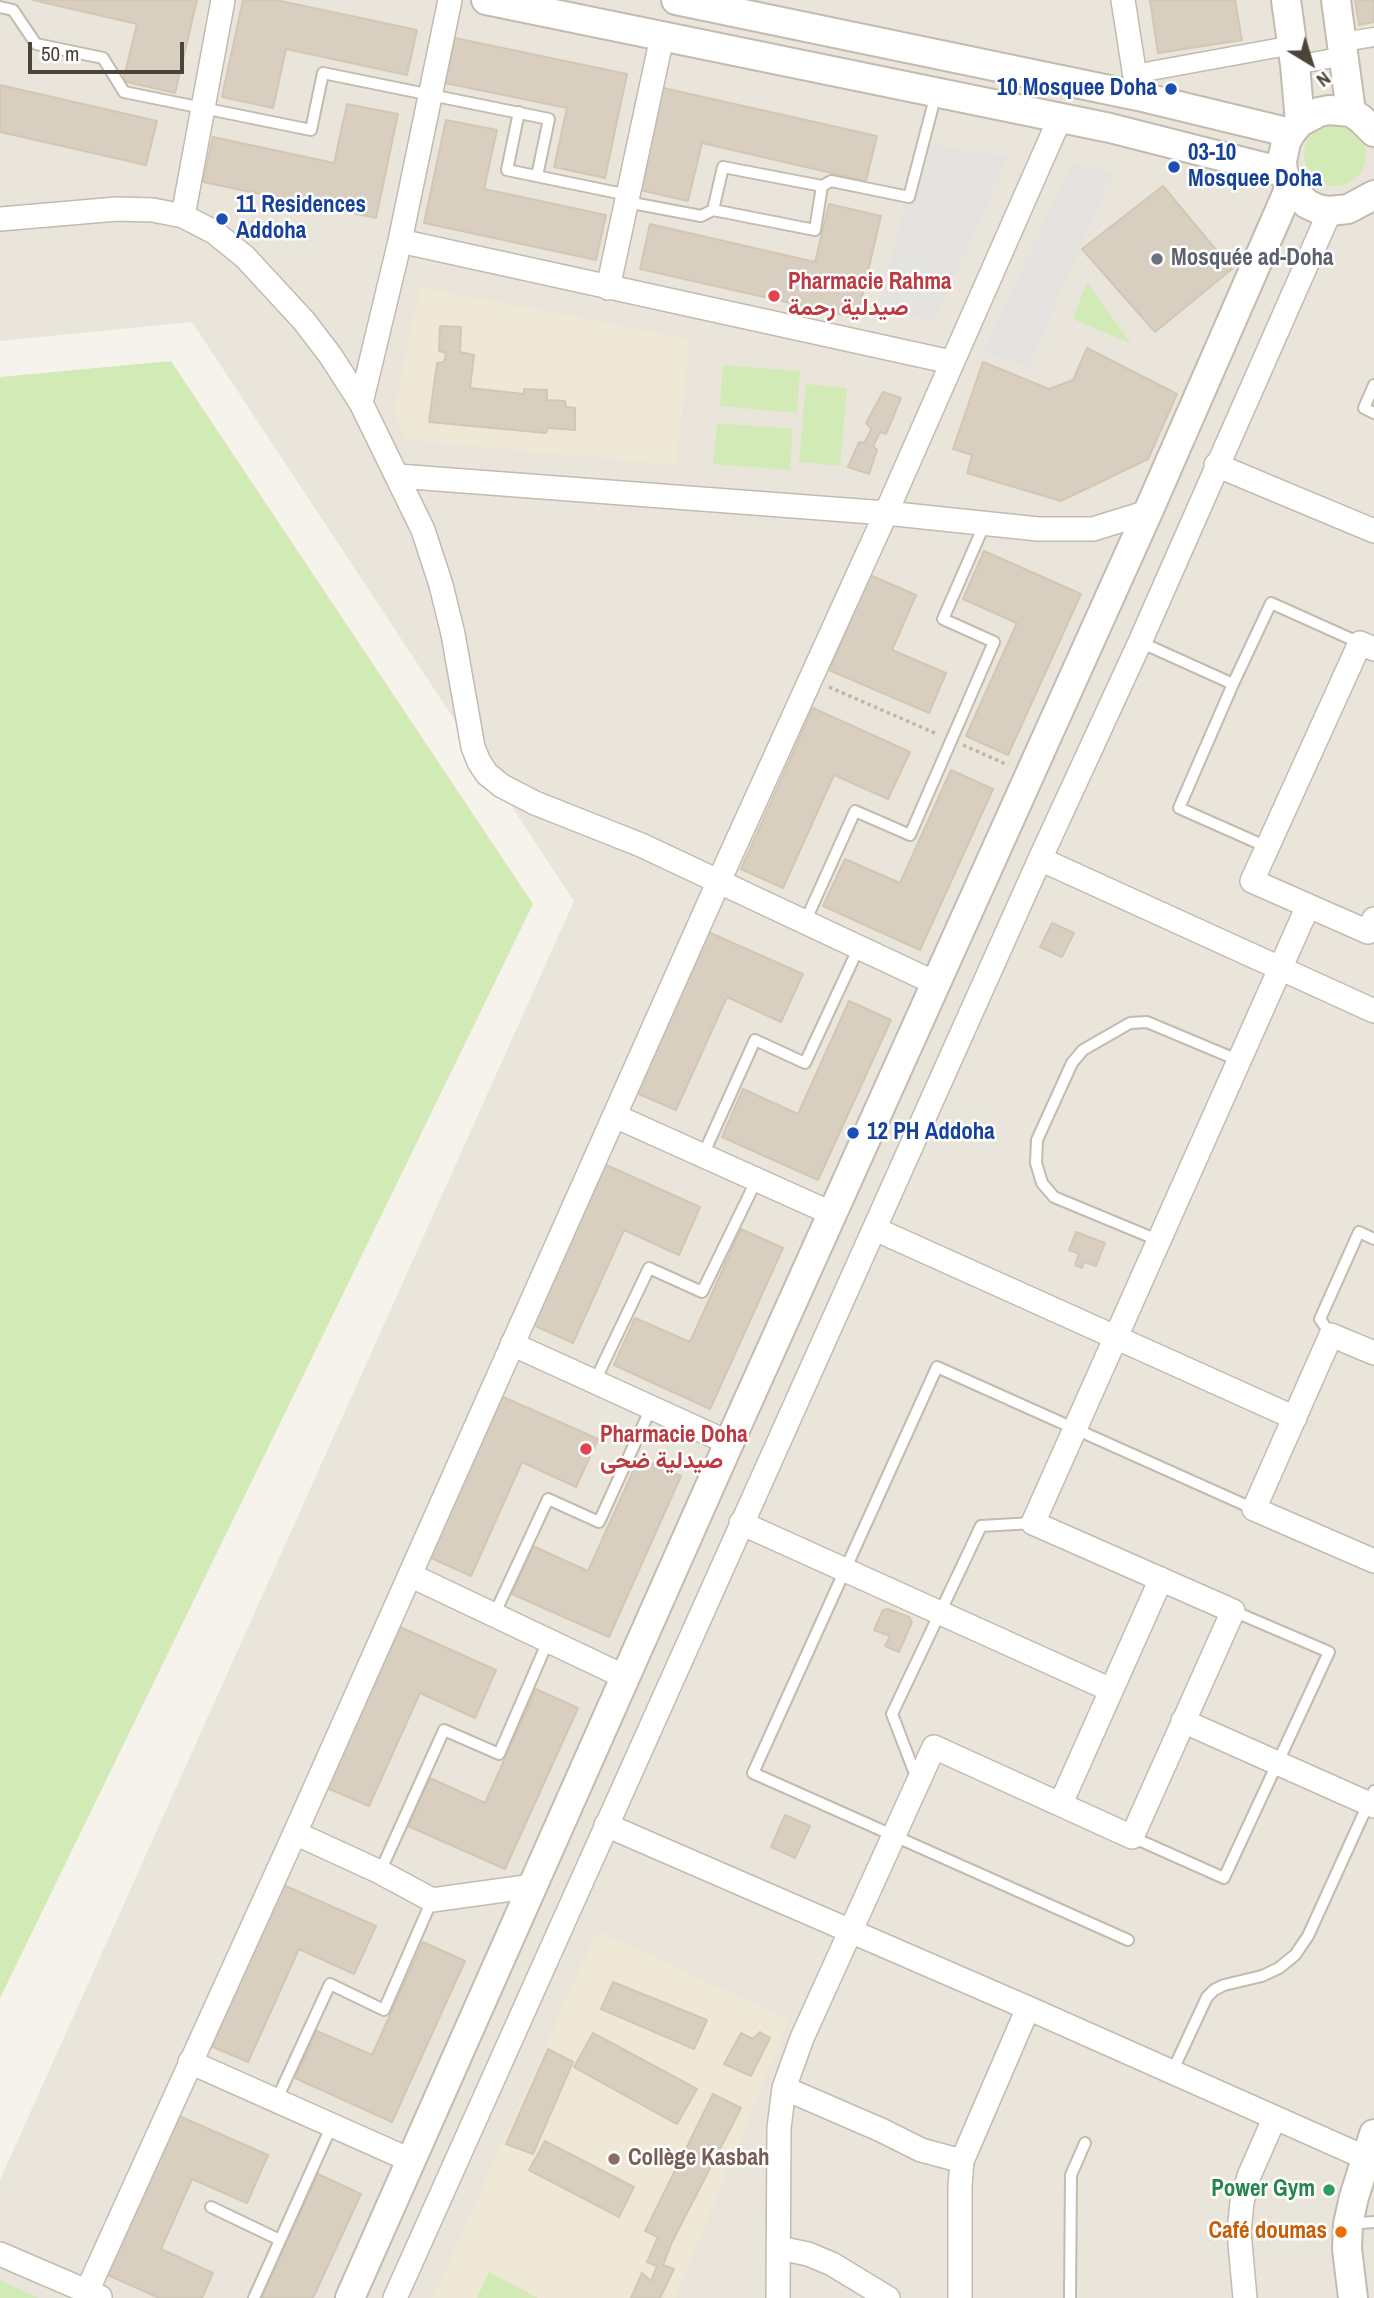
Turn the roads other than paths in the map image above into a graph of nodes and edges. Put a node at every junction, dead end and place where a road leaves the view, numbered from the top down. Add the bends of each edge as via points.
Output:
1 (223, 0) edge
2 (450, 0) edge
3 (486, 0) edge
4 (676, 0) edge
5 (1123, 0) edge
6 (1286, 0) edge
7 (1336, 0) edge
8 (0, 7) edge
9 (662, 37) junction
10 (1374, 37) edge
11 (1344, 49) junction
12 (1294, 55) junction
13 (1136, 85) junction
14 (936, 92) junction
15 (430, 94) junction
16 (203, 108) junction
17 (519, 112) junction
18 (1351, 112) junction
19 (1060, 117) junction
20 (1296, 127) junction
21 (1374, 132) edge
22 (537, 176) junction
23 (1286, 179) junction
24 (822, 186) junction
25 (1369, 196) edge
26 (627, 199) junction
27 (713, 210) junction
28 (1330, 211) junction
29 (183, 216) junction
30 (0, 219) edge
31 (400, 242) junction
32 (608, 288) junction
33 (951, 362) junction
34 (1374, 385) edge
35 (361, 403) junction
36 (1374, 413) edge
37 (1216, 465) junction
38 (398, 477) junction
39 (1148, 512) junction
40 (886, 513) junction
41 (985, 523) junction
42 (1374, 531) edge
43 (1140, 642) junction
44 (1367, 646) edge
45 (1233, 684) junction
46 (1267, 847) junction
47 (1040, 859) junction
48 (718, 883) junction
49 (1308, 906) junction
50 (1374, 919) edge
51 (805, 922) junction
52 (859, 947) junction
53 (1281, 968) junction
54 (937, 984) junction
55 (1374, 1011) edge
56 (1240, 1061) junction
57 (615, 1116) junction
58 (703, 1155) junction
59 (757, 1180) junction
60 (833, 1214) junction
61 (875, 1229) junction
62 (1374, 1239) edge
63 (1160, 1241) junction
64 (1331, 1335) junction
65 (1116, 1339) junction
66 (512, 1344) junction
67 (1374, 1353) edge
68 (594, 1383) junction
69 (650, 1408) junction
70 (1294, 1418) junction
71 (1076, 1428) junction
72 (729, 1443) junction
73 (1254, 1509) junction
74 (741, 1523) junction
75 (1034, 1523) junction
76 (1374, 1561) edge
77 (845, 1569) junction
78 (410, 1576) junction
79 (1161, 1579) junction
80 (1233, 1611) junction
81 (939, 1612) junction
82 (494, 1616) junction
83 (548, 1641) junction
84 (626, 1678) junction
85 (1111, 1690) junction
86 (1183, 1721) junction
87 (1278, 1763) junction
88 (918, 1783) junction
89 (1372, 1800) edge
90 (1060, 1803) junction
91 (607, 1825) junction
92 (295, 1833) junction
93 (895, 1835) junction
94 (1132, 1837) junction
95 (380, 1872) junction
96 (533, 1886) junction
97 (432, 1900) junction
98 (850, 1931) junction
99 (1128, 1940) dead end
100 (1028, 2008) junction
101 (190, 2062) junction
102 (1172, 2072) junction
103 (784, 2088) junction
104 (277, 2099) junction
105 (1274, 2119) junction
106 (332, 2125) junction
107 (1085, 2143) dead end
108 (1370, 2146) edge
109 (410, 2160) junction
110 (962, 2161) junction
111 (211, 2207) dead end
112 (1361, 2223) edge
113 (280, 2241) junction
114 (779, 2248) junction
115 (0, 2254) edge
116 (91, 2296) edge
117 (254, 2298) edge
118 (350, 2298) edge
119 (395, 2298) edge
120 (778, 2298) edge
121 (888, 2298) edge
122 (960, 2298) edge
123 (1070, 2298) edge
124 (1245, 2298) edge
125 (1353, 2298) edge

1 - 16 street
2 - 15 street
3 - 9 street
4 - 13 street
5 - 13 street
6 - 12 street
7 - 11 street
8 - 16 lane via 13,10 36,44 103,58 124,92
9 - 14 street
9 - 26 street
10 - 11 street
11 - 12 street
11 - 18 street
12 - 13 street
12 - 20 street
13 - 20 street
14 - 19 street
14 - 24 lane via 909,197 831,181
15 - 16 lane via 323,74 310,130
15 - 17 lane
15 - 31 street
16 - 29 street
17 - 22 lane via 549,119
17 - 22 lane via 507,170
18 - 20 street via 1318,112
18 - 21 street
19 - 23 street
19 - 33 street
20 - 23 street via 1283,152
22 - 26 lane
23 - 28 street via 1307,204
23 - 39 street
24 - 27 lane via 723,167
24 - 27 lane via 815,230
25 - 28 street via 1348,209
26 - 27 lane via 701,216
26 - 32 street
28 - 37 street
29 - 30 street via 117,209
29 - 35 street via 214,232 274,287 330,355
31 - 32 street
31 - 35 street
32 - 33 street
33 - 40 street
34 - 36 lane via 1364,408
35 - 38 street
37 - 42 street
37 - 43 street
38 - 40 street
38 - 48 street via 423,530 441,585 473,747 487,774 535,803 641,845
39 - 41 street via 1093,529
39 - 54 street
40 - 41 street
40 - 48 street
41 - 51 lane via 943,619 994,642 910,835 855,811
43 - 45 lane
43 - 47 street
44 - 45 lane via 1271,603
44 - 46 street
45 - 46 lane via 1179,808
46 - 49 street via 1252,881
47 - 53 street
47 - 61 street
48 - 51 street
48 - 57 street
49 - 50 street via 1368,932
49 - 53 street
51 - 52 street
52 - 54 street
52 - 58 lane via 805,1063 755,1040
53 - 55 street
53 - 56 street
54 - 60 street
56 - 63 street
56 - 63 lane via 1147,1022 1130,1023 1083,1050 1072,1063 1037,1140 1036,1163 1042,1183 1054,1197
57 - 58 street
57 - 66 street
58 - 59 street
59 - 60 street
59 - 68 lane via 702,1292 649,1268
60 - 72 street
61 - 65 street
61 - 74 street
62 - 64 lane via 1359,1233 1320,1319
63 - 65 street
64 - 67 street
64 - 70 street
65 - 70 street
65 - 71 street
66 - 68 street
66 - 78 street
68 - 69 street
69 - 72 street
69 - 82 lane via 599,1522 548,1499
70 - 73 street
71 - 73 lane
71 - 75 street
71 - 77 lane via 937,1367
72 - 84 street
73 - 76 street
74 - 77 street
74 - 91 street
75 - 79 street
75 - 81 lane via 981,1526
77 - 81 street
77 - 93 lane via 753,1773
78 - 82 street
78 - 92 street
79 - 80 street
79 - 85 street
80 - 86 street
80 - 87 lane via 1329,1652
81 - 85 street
81 - 88 lane via 892,1714
82 - 83 street
83 - 84 street
83 - 95 lane via 499,1754 444,1730
84 - 96 street
85 - 90 street
86 - 87 street
86 - 94 street
87 - 89 street
87 - 94 lane via 1224,1878
88 - 90 street via 934,1747
88 - 93 street
89 - 102 lane via 1295,1955 1262,1976 1214,1990
90 - 94 street
91 - 98 street
91 - 119 street
92 - 95 street
92 - 101 street
93 - 98 street
93 - 99 lane
95 - 97 street
96 - 97 street
96 - 109 street
97 - 104 lane via 384,2010 330,1984
98 - 100 street
98 - 103 street
100 - 102 street
100 - 110 street
101 - 104 street
101 - 116 street
102 - 105 street
103 - 110 street via 921,2150
103 - 114 street via 779,2127
104 - 106 street
105 - 108 street
105 - 124 street via 1242,2202 1239,2232
106 - 109 street
106 - 113 lane
107 - 123 lane via 1070,2175
108 - 112 street
109 - 118 street
110 - 122 street
111 - 113 lane
112 - 125 street via 1348,2249
113 - 117 lane
114 - 120 street
114 - 121 street via 832,2264
115 - 116 street

